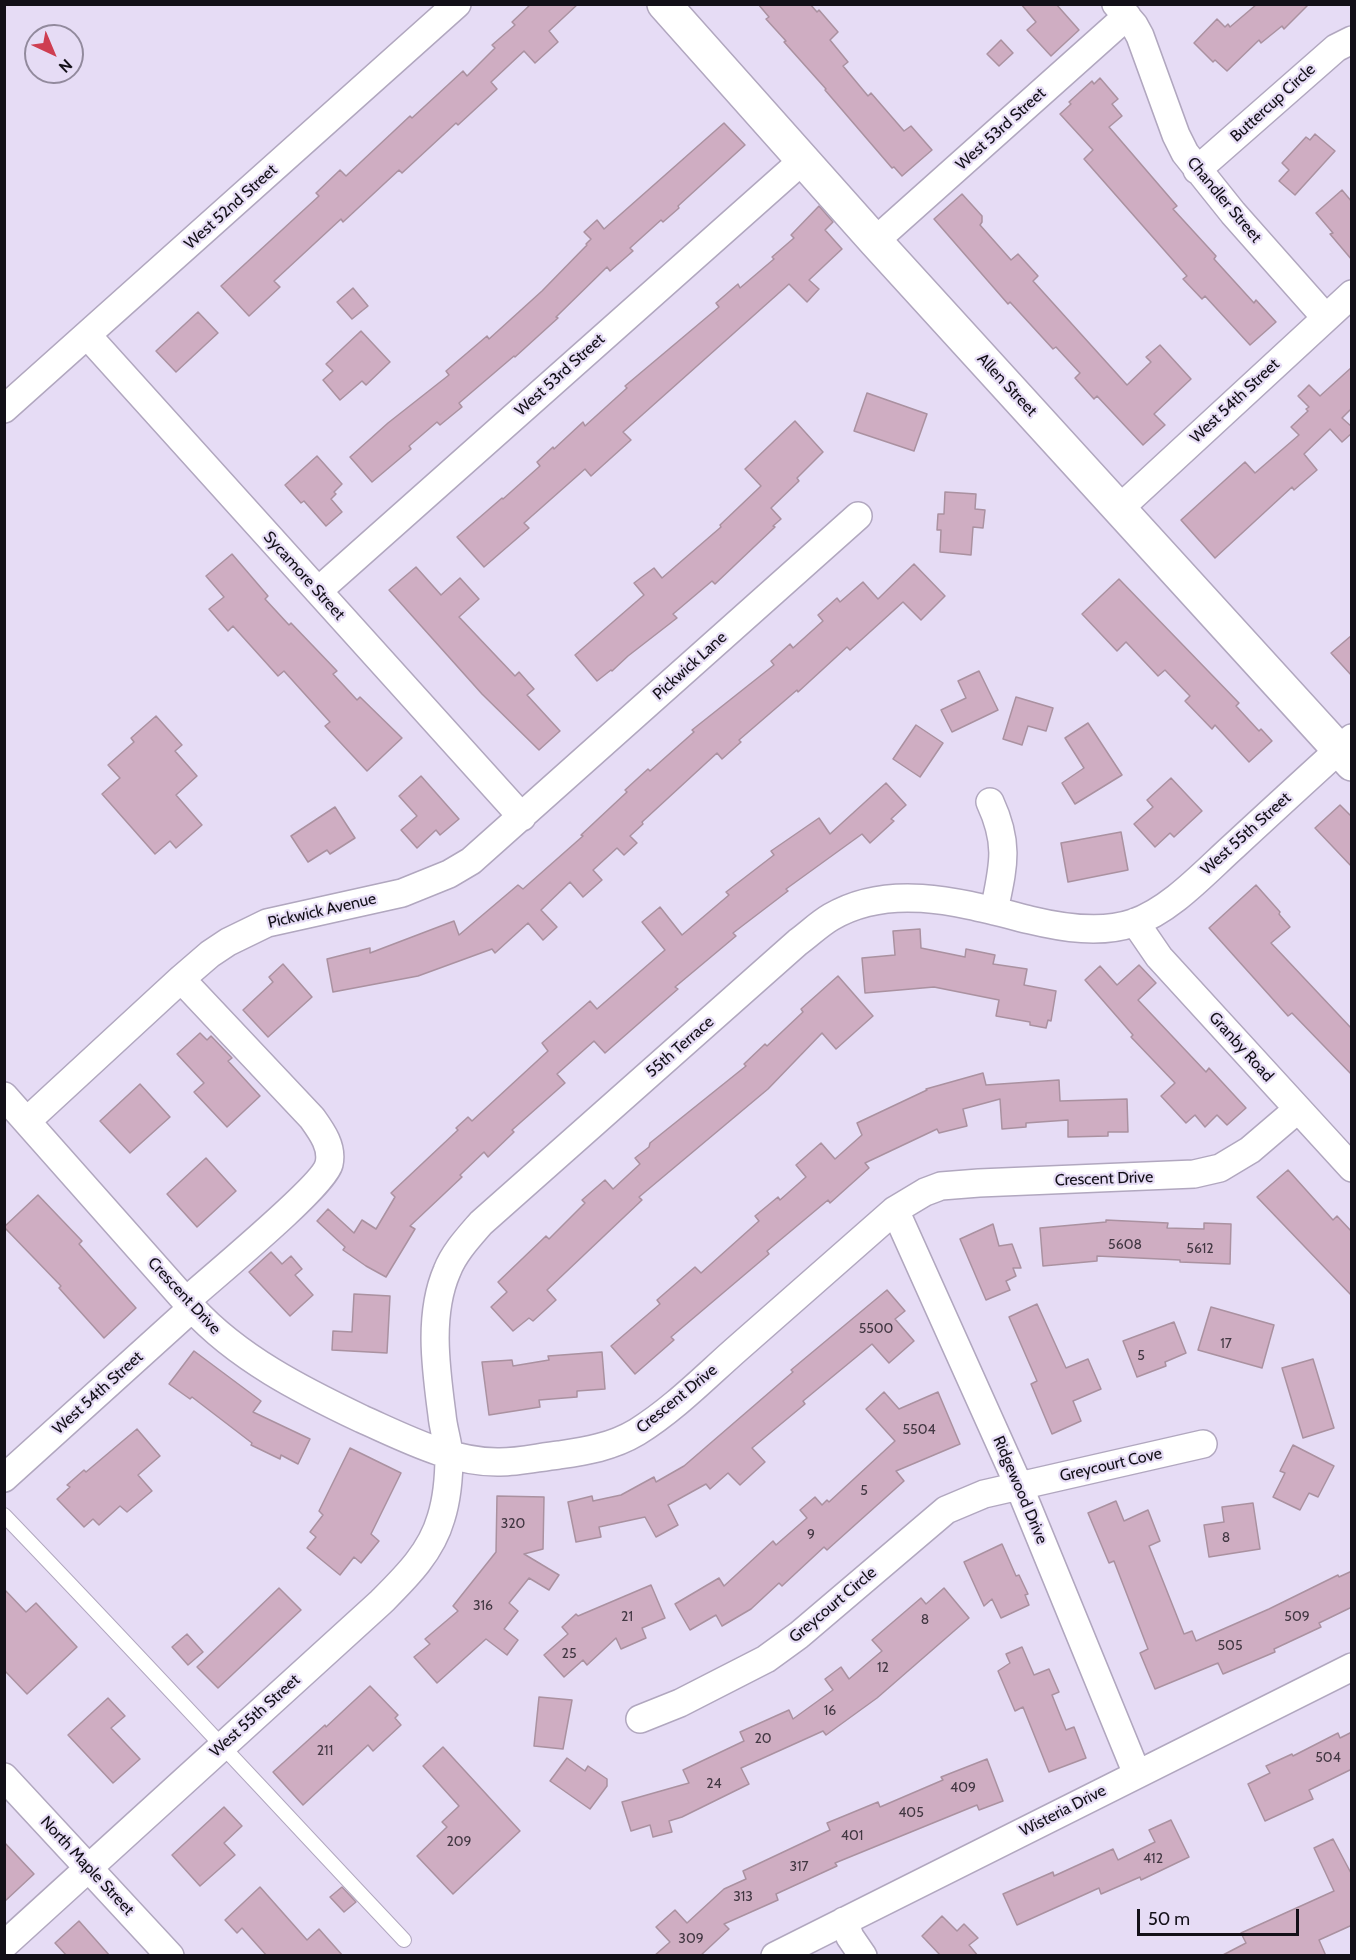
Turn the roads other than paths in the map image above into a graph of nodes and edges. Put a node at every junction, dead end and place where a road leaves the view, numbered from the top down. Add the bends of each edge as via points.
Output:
1 (457, 4) edge
2 (664, 4) edge
3 (1121, 10) edge
4 (1352, 40) edge
5 (803, 160) junction
6 (1197, 170) junction
7 (875, 241) junction
8 (1352, 294) edge
9 (1326, 318) junction
10 (87, 335) junction
11 (4, 409) edge
12 (1119, 508) junction
13 (858, 516) dead end
14 (318, 591) junction
15 (1347, 751) edge
16 (990, 802) dead end
17 (522, 817) junction
18 (994, 911) junction
19 (1135, 922) junction
20 (181, 979) junction
21 (4, 1096) edge
22 (1298, 1109) junction
23 (27, 1121) junction
24 (1352, 1168) edge
25 (895, 1210) junction
26 (189, 1304) junction
27 (1203, 1444) dead end
28 (449, 1454) junction
29 (4, 1479) edge
30 (1019, 1486) junction
31 (4, 1515) edge
32 (1352, 1667) edge
33 (640, 1719) dead end
34 (222, 1747) junction
35 (1137, 1774) junction
36 (4, 1777) edge
37 (89, 1868) junction
38 (844, 1921) junction
39 (404, 1940) dead end
40 (4, 1945) edge
41 (170, 1956) edge
42 (775, 1956) edge
43 (863, 1956) edge

1 - 10 street, West 52nd Street
2 - 5 street, Allen Street
3 - 6 street, Chandler Street via 1140,36 1176,135
3 - 7 street, West 53rd Street
4 - 6 street, Buttercup Circle via 1336,48
5 - 7 street, Allen Street
5 - 14 street, West 53rd Street
6 - 9 street, Chandler Street
7 - 12 street, Allen Street
8 - 9 street, West 54th Street
9 - 12 street, West 54th Street
10 - 11 street, West 52nd Street
10 - 14 street, Sycamore Street
12 - 15 street, Allen Street
13 - 17 street, Pickwick Lane
14 - 17 street, Sycamore Street
15 - 19 street, West 55th Street via 1159,911
16 - 18 street via 1004,849
17 - 20 street, Pickwick Avenue via 471,861 449,874 402,893 267,923 228,942
18 - 19 street, 55th Terrace via 1072,928 1118,927
18 - 28 street, 55th Terrace via 901,897 854,905 830,917 481,1223 447,1269 436,1314 442,1417
19 - 22 street, Granby Road via 1159,957
20 - 23 street, Pickwick Avenue
20 - 26 street, West 54th Street via 312,1118 325,1136 330,1162 319,1181
21 - 23 street, Crescent Drive
22 - 24 street, Granby Road
22 - 25 street, Crescent Drive via 1250,1150 1220,1167 1194,1174 941,1186
23 - 26 street, Crescent Drive
25 - 28 street, Crescent Drive via 676,1403 635,1433 591,1450 500,1462
25 - 30 street, Ridgewood Drive
26 - 28 street, Crescent Drive via 209,1327 258,1363 346,1411
26 - 29 street, West 54th Street
27 - 30 street, Greycourt Cove
28 - 34 street, West 55th Street via 441,1520 410,1572
30 - 33 street, Greycourt Circle via 984,1494 946,1510 766,1659
30 - 35 street, Ridgewood Drive
31 - 34 lane
32 - 35 street, Wisteria Drive
34 - 37 street, West 55th Street
34 - 39 lane
35 - 38 street, Wisteria Drive
36 - 37 street, North Maple Street
37 - 40 street, West 55th Street
37 - 41 street, North Maple Street
38 - 42 street, Wisteria Drive
38 - 43 street

